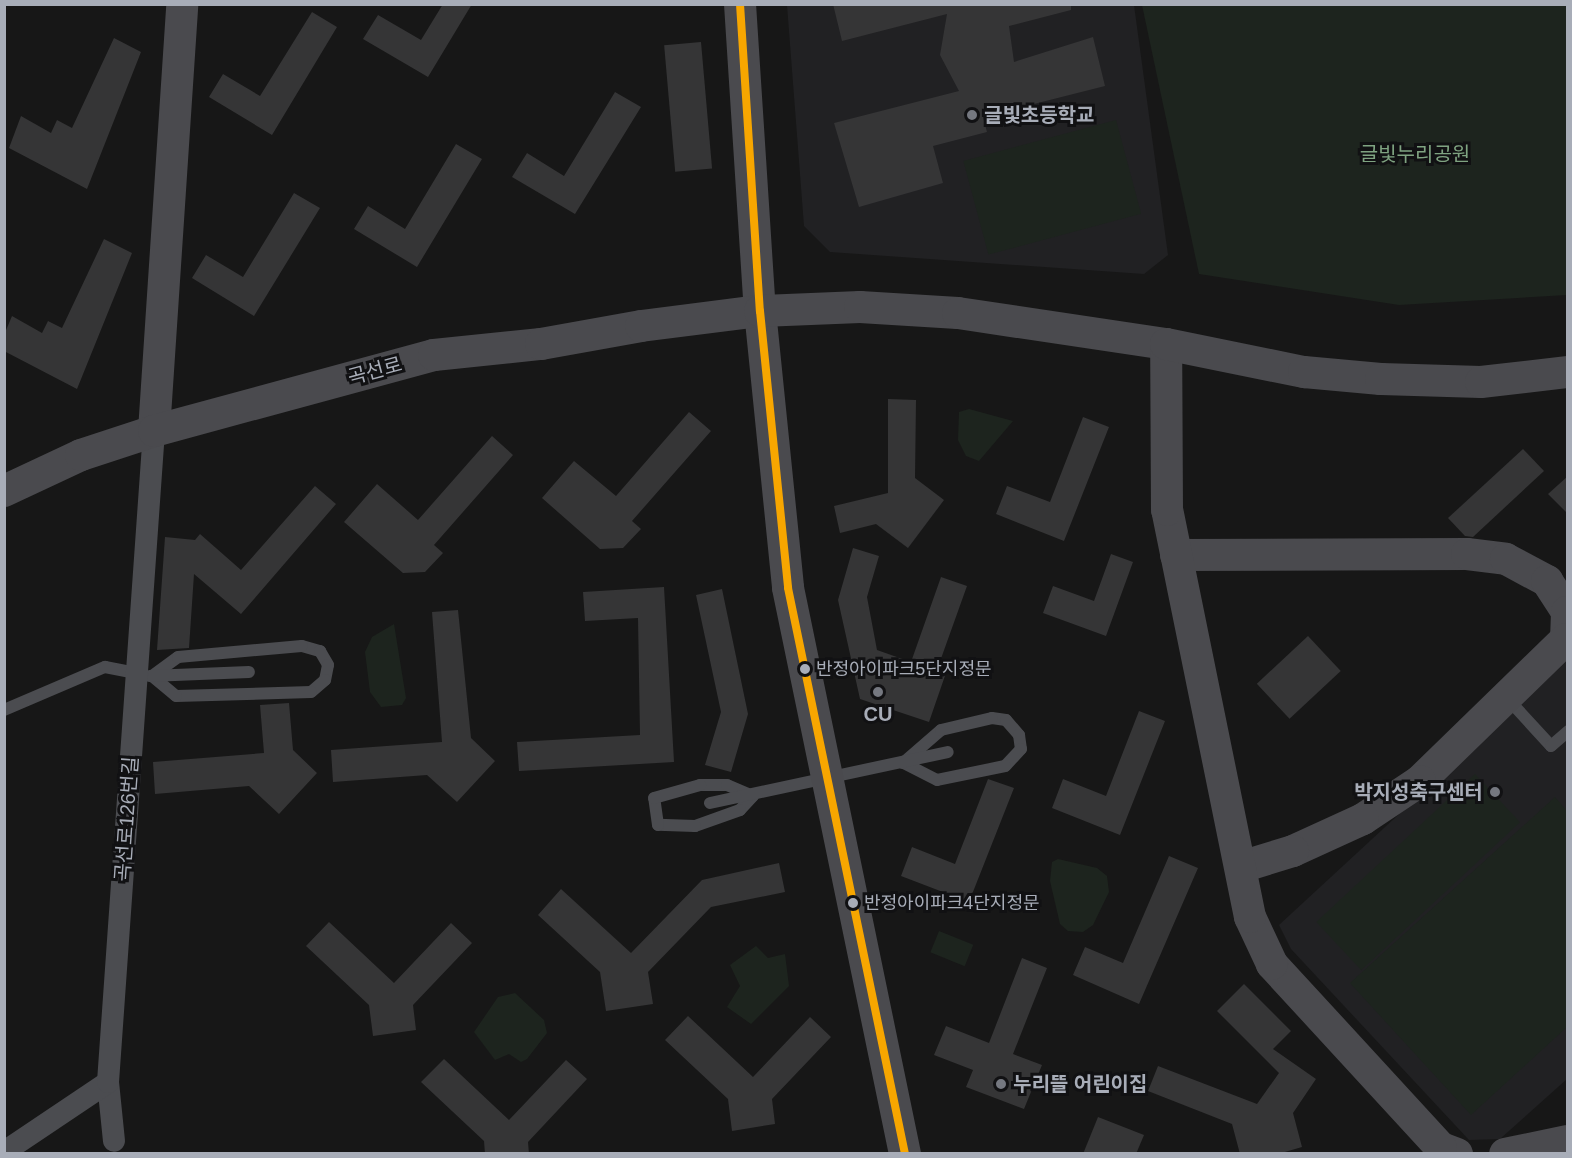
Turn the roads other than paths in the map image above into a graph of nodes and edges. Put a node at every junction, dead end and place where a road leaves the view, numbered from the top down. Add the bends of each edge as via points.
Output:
1 (182, 4) edge
2 (740, 4) edge
3 (760, 311) junction
4 (1166, 344) junction
5 (1568, 372) edge
6 (154, 431) junction
7 (4, 491) edge
8 (1176, 555) junction
9 (249, 672) dead end
10 (142, 675) junction
11 (1507, 698) junction
12 (4, 710) edge
13 (1568, 731) edge
14 (948, 752) dead end
15 (903, 763) junction
16 (828, 780) junction
17 (753, 796) junction
18 (710, 803) dead end
19 (1241, 867) junction
20 (108, 1082) junction
21 (1568, 1141) edge
22 (117, 1147) edge
23 (4, 1152) edge
24 (905, 1154) edge
25 (1456, 1154) edge
26 (1504, 1154) edge

1 - 6 street
2 - 3 street
3 - 4 street, 곡선로 via 860,307 958,313
3 - 6 street, 곡선로 via 434,355
3 - 16 street via 788,588
4 - 5 street, 곡선로 via 1304,372 1381,379 1481,382
4 - 8 street via 1167,510
6 - 7 street, 곡선로 via 81,455
6 - 10 street, 곡선로126번길
8 - 11 street via 1467,554 1506,559 1547,581 1567,612 1566,639
8 - 19 street
9 - 10 lane
10 - 10 lane via 178,657 302,646 320,651 328,665 325,680 311,692 176,696
10 - 12 lane via 105,667
10 - 20 street, 곡선로126번길
11 - 13 lane via 1551,746
11 - 19 street via 1420,781 1363,819 1293,851
14 - 15 lane
15 - 15 lane via 927,739 951,728 1006,720 1020,735 1021,749 1015,760 956,779 937,780
15 - 16 lane
16 - 17 lane
16 - 24 street
17 - 17 lane via 727,785 700,785 663,792 651,806 658,825 695,826 740,810
17 - 18 lane
19 - 25 street via 1250,917 1272,964 1441,1148
20 - 22 street, 곡선로126번길
20 - 23 street
21 - 26 street

